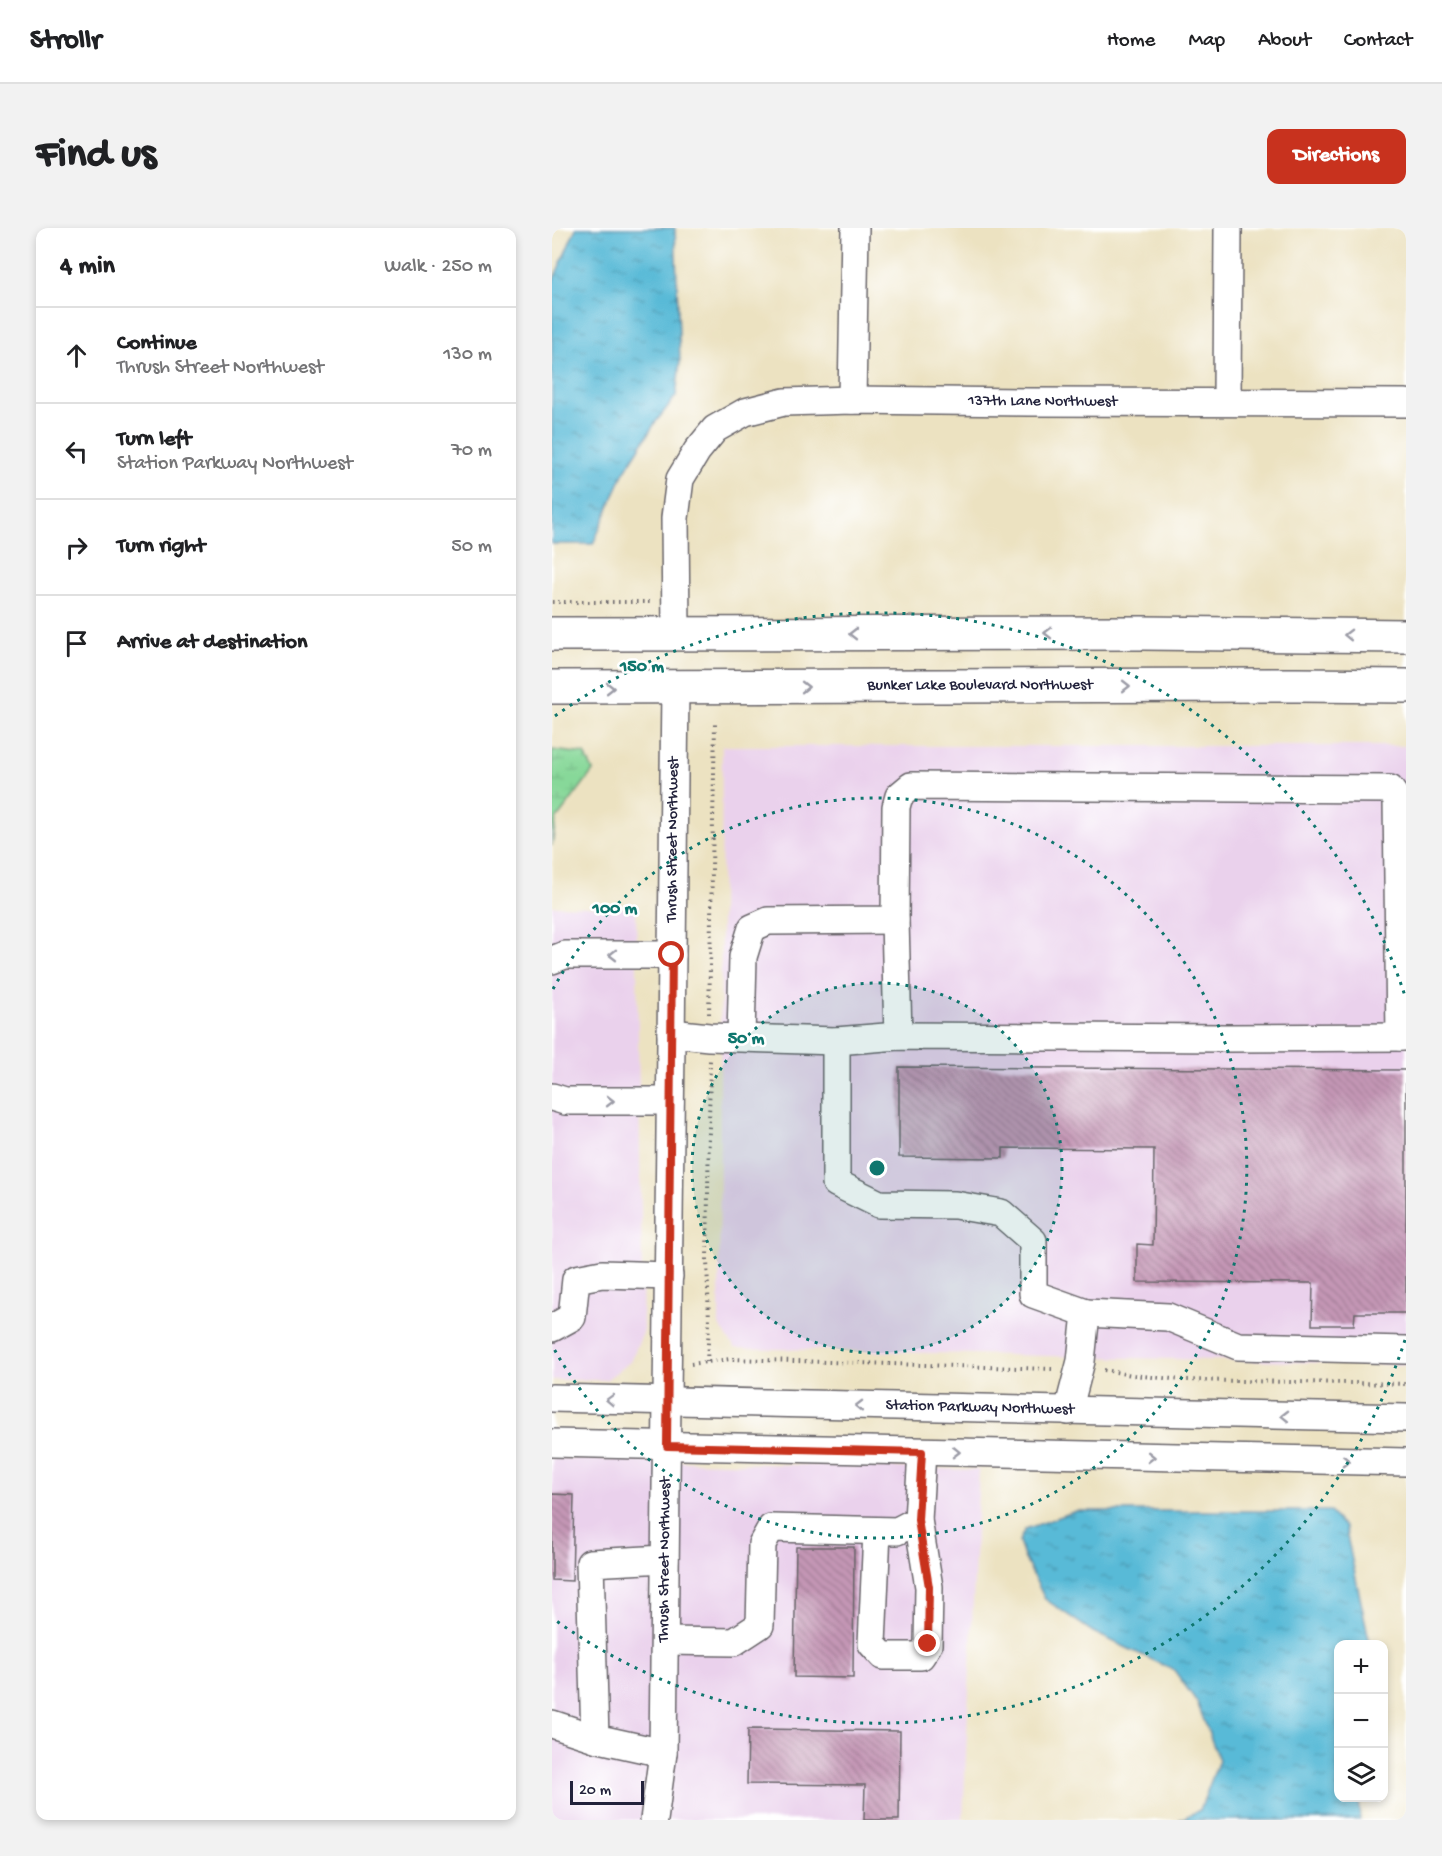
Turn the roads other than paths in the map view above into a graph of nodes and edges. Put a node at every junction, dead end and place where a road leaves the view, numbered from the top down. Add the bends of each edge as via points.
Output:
1 (855, 228) edge
2 (1228, 228) edge
3 (852, 400) junction
4 (1227, 402) junction
5 (1406, 403) edge
6 (552, 634) edge
7 (676, 634) junction
8 (1406, 636) edge
9 (1406, 686) edge
10 (552, 687) edge
11 (675, 688) junction
12 (895, 920) junction
13 (672, 955) junction
14 (552, 960) edge
15 (671, 1033) junction
16 (898, 1036) junction
17 (741, 1037) junction
18 (1403, 1037) edge
19 (836, 1041) junction
20 (552, 1097) edge
21 (670, 1101) junction
22 (669, 1276) junction
23 (1086, 1313) junction
24 (552, 1328) edge
25 (1406, 1350) edge
26 (552, 1398) edge
27 (667, 1402) junction
28 (1068, 1411) junction
29 (1406, 1418) edge
30 (552, 1443) edge
31 (667, 1446) junction
32 (922, 1452) junction
33 (1406, 1462) edge
34 (918, 1520) junction
35 (876, 1531) junction
36 (665, 1558) junction
37 (664, 1641) junction
38 (552, 1724) edge
39 (595, 1738) junction
40 (663, 1753) junction
41 (654, 1820) edge

1 - 3 street
2 - 4 street
3 - 4 street, 137th Lane Northwest
3 - 7 street, 137th Lane Northwest via 784,402 745,412 715,429 696,451 680,478 675,518
4 - 5 street, 137th Lane Northwest
6 - 7 main road
8 -> 7 main road
11 -> 9 main road, Bunker Lake Boulevard Northwest
10 -> 11 main road, Bunker Lake Boulevard Northwest
11 - 13 street, Thrush Street Northwest
12 - 16 street
12 - 17 street via 768,921 752,928 743,957
12 - 18 street via 896,807 899,796 911,786 1390,789 1397,800
13 -> 14 street via 565,955
13 - 15 street, Thrush Street Northwest
15 - 17 street
15 - 21 street, Thrush Street Northwest
16 - 18 street
16 - 19 street
17 - 19 street
19 - 23 street via 836,1183 879,1204 955,1205 1001,1213 1033,1241 1033,1294
20 -> 21 street via 565,1101
21 - 22 street, Thrush Street Northwest
22 - 24 street via 602,1274 576,1279 572,1317
22 - 27 street, Thrush Street Northwest
23 - 25 street via 1168,1317 1238,1346
23 - 28 street via 1079,1368
27 -> 26 street, Station Parkway Northwest
28 -> 27 street, Station Parkway Northwest
27 - 31 street, Thrush Street Northwest
29 -> 28 street, Station Parkway Northwest
30 - 31 street
31 - 32 street
31 - 36 street, Thrush Street Northwest
32 -> 33 street
32 - 34 street
34 - 35 street via 897,1531
34 - 35 street via 929,1587 928,1644 921,1656 883,1656 872,1644
35 - 37 street via 771,1528 762,1544 760,1625 734,1642
36 - 37 street, Thrush Street Northwest
36 - 39 street via 590,1563
37 - 40 street, Thrush Street Northwest
38 - 39 street
39 - 40 street
40 - 41 street, Thrush Street Northwest

